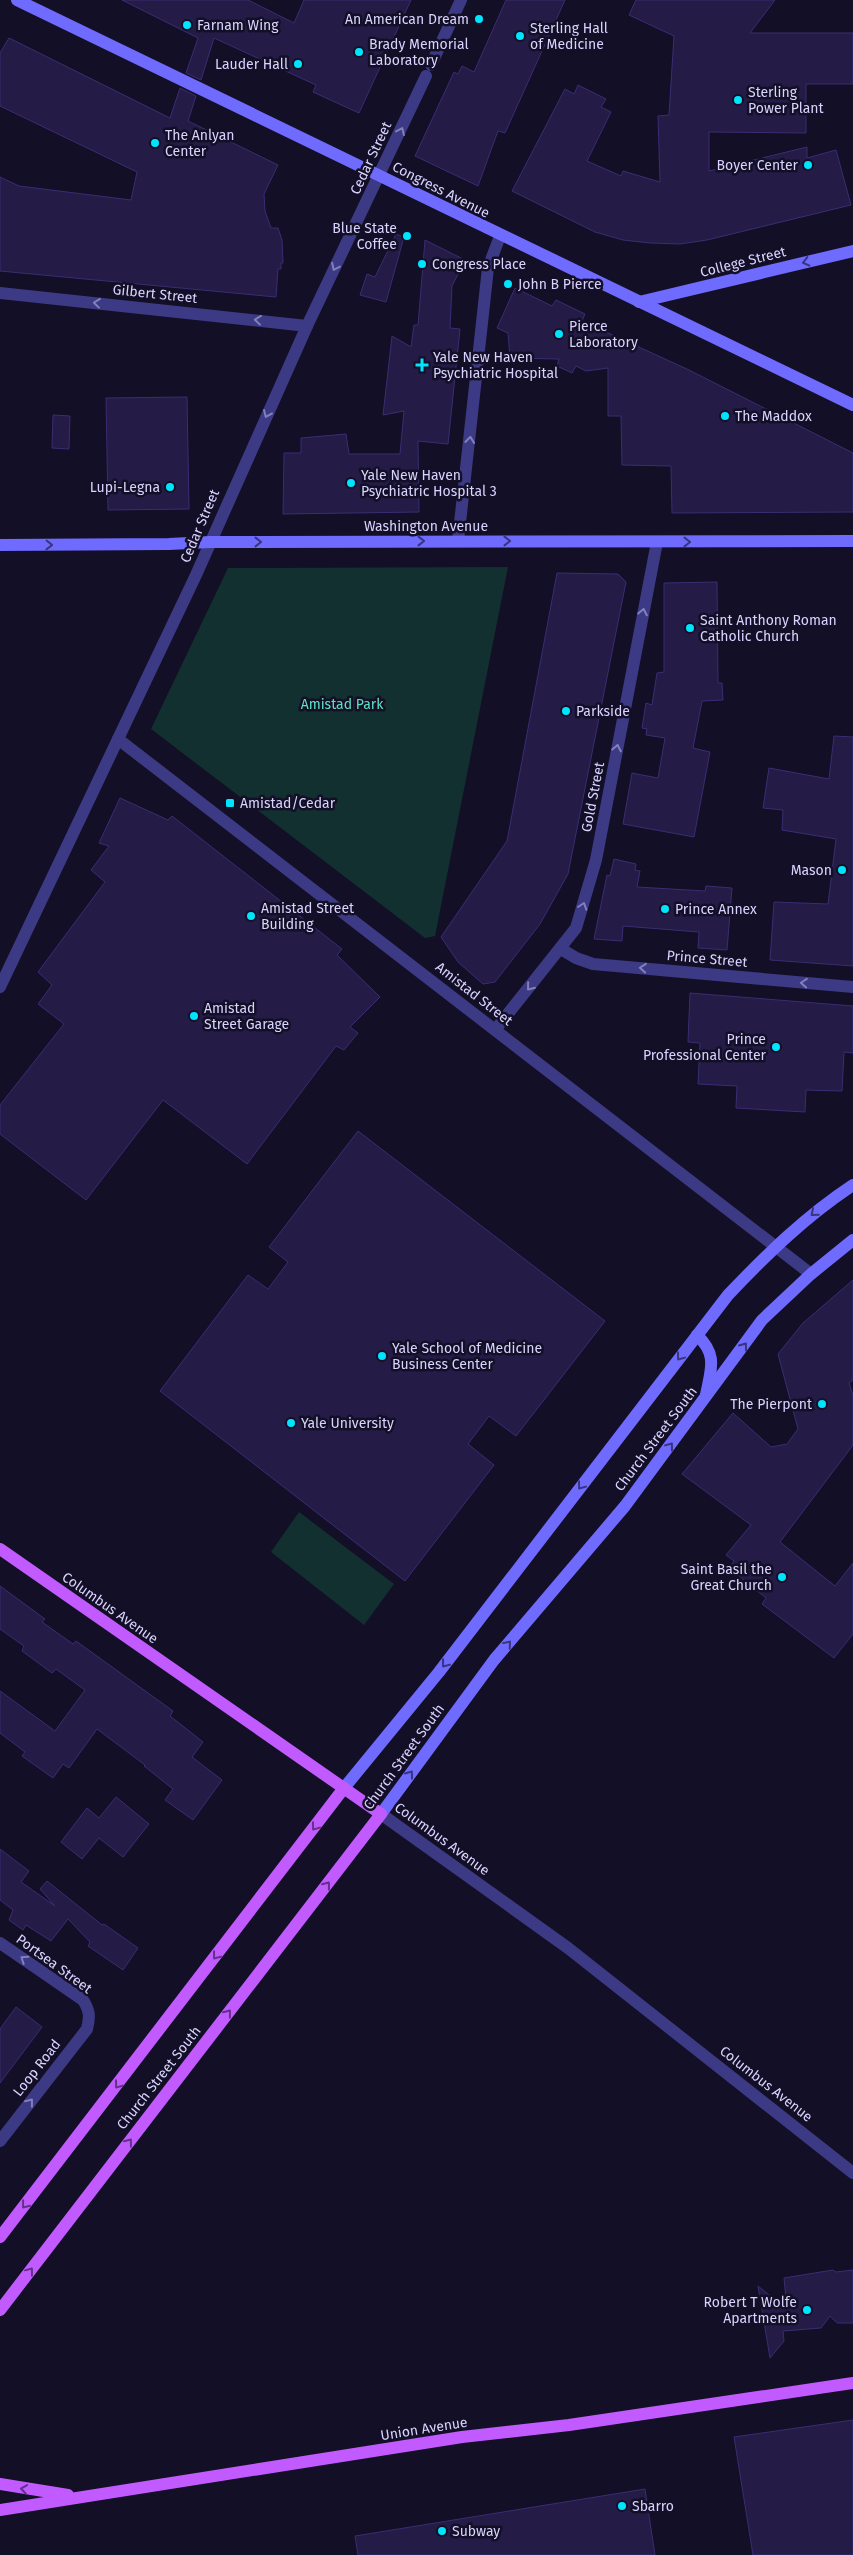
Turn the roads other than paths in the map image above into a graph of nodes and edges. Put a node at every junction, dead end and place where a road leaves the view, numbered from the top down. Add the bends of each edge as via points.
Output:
1 (17, 0) edge
2 (461, 0) edge
3 (380, 176) junction
4 (500, 236) junction
5 (853, 251) edge
6 (0, 293) edge
7 (639, 302) junction
8 (307, 326) junction
9 (853, 406) edge
10 (458, 541) junction
11 (853, 541) edge
12 (210, 542) junction
13 (657, 542) junction
14 (0, 545) edge
15 (118, 739) junction
16 (561, 949) junction
17 (0, 987) edge
18 (853, 987) edge
19 (495, 1030) junction
20 (853, 1184) edge
21 (853, 1240) edge
22 (775, 1245) junction
23 (811, 1274) junction
24 (697, 1335) junction
25 (705, 1400) junction
26 (0, 1549) edge
27 (344, 1788) junction
28 (381, 1814) junction
29 (0, 1943) edge
30 (89, 2010) joint
31 (0, 2141) edge
32 (853, 2173) edge
33 (0, 2237) edge
34 (0, 2310) edge
35 (853, 2383) edge
36 (0, 2484) edge
37 (83, 2497) junction
38 (0, 2510) edge

1 - 3 main road, Congress Avenue
3 -> 2 street, Cedar Street
3 - 4 main road, Congress Avenue
3 -> 8 street, Cedar Street
4 - 7 main road, Congress Avenue
10 -> 4 street via 488,268
5 -> 7 main road, College Street
8 -> 6 street, Gilbert Street
7 - 9 main road, Congress Avenue
8 -> 12 street, Cedar Street
12 -> 10 main road, Washington Avenue
10 -> 13 main road, Washington Avenue
13 -> 11 main road, Washington Avenue
14 -> 12 main road, Washington Avenue
12 - 15 street, Cedar Street
16 -> 13 street, Gold Street via 576,928 596,860
15 - 17 street, Cedar Street
15 - 19 street, Amistad Street
18 -> 16 street, Prince Street via 594,964
16 -> 19 street, Gold Street
19 - 22 street, Amistad Street
20 -> 22 main road, Church Street South
21 - 23 main road, Church Street South
22 - 23 street, Amistad Street
22 - 24 main road, Church Street South via 728,1295
25 -> 23 main road, Church Street South via 762,1320
24 - 25 main road via 707,1344 711,1354
24 -> 27 main road, Church Street South via 439,1672
28 -> 25 main road, Church Street South via 494,1660 625,1506
26 - 27 main road, Columbus Avenue
27 - 28 main road, Columbus Avenue
27 -> 33 main road, Church Street South
28 - 32 street, Columbus Avenue via 568,1948
34 -> 28 main road, Church Street South
30 -> 29 street, Portsea Street via 74,1993
31 -> 30 street, Loop Road via 86,2029
35 - 37 main road, Union Avenue via 569,2425 462,2437
37 -> 36 main road
37 - 38 main road, Union Avenue

